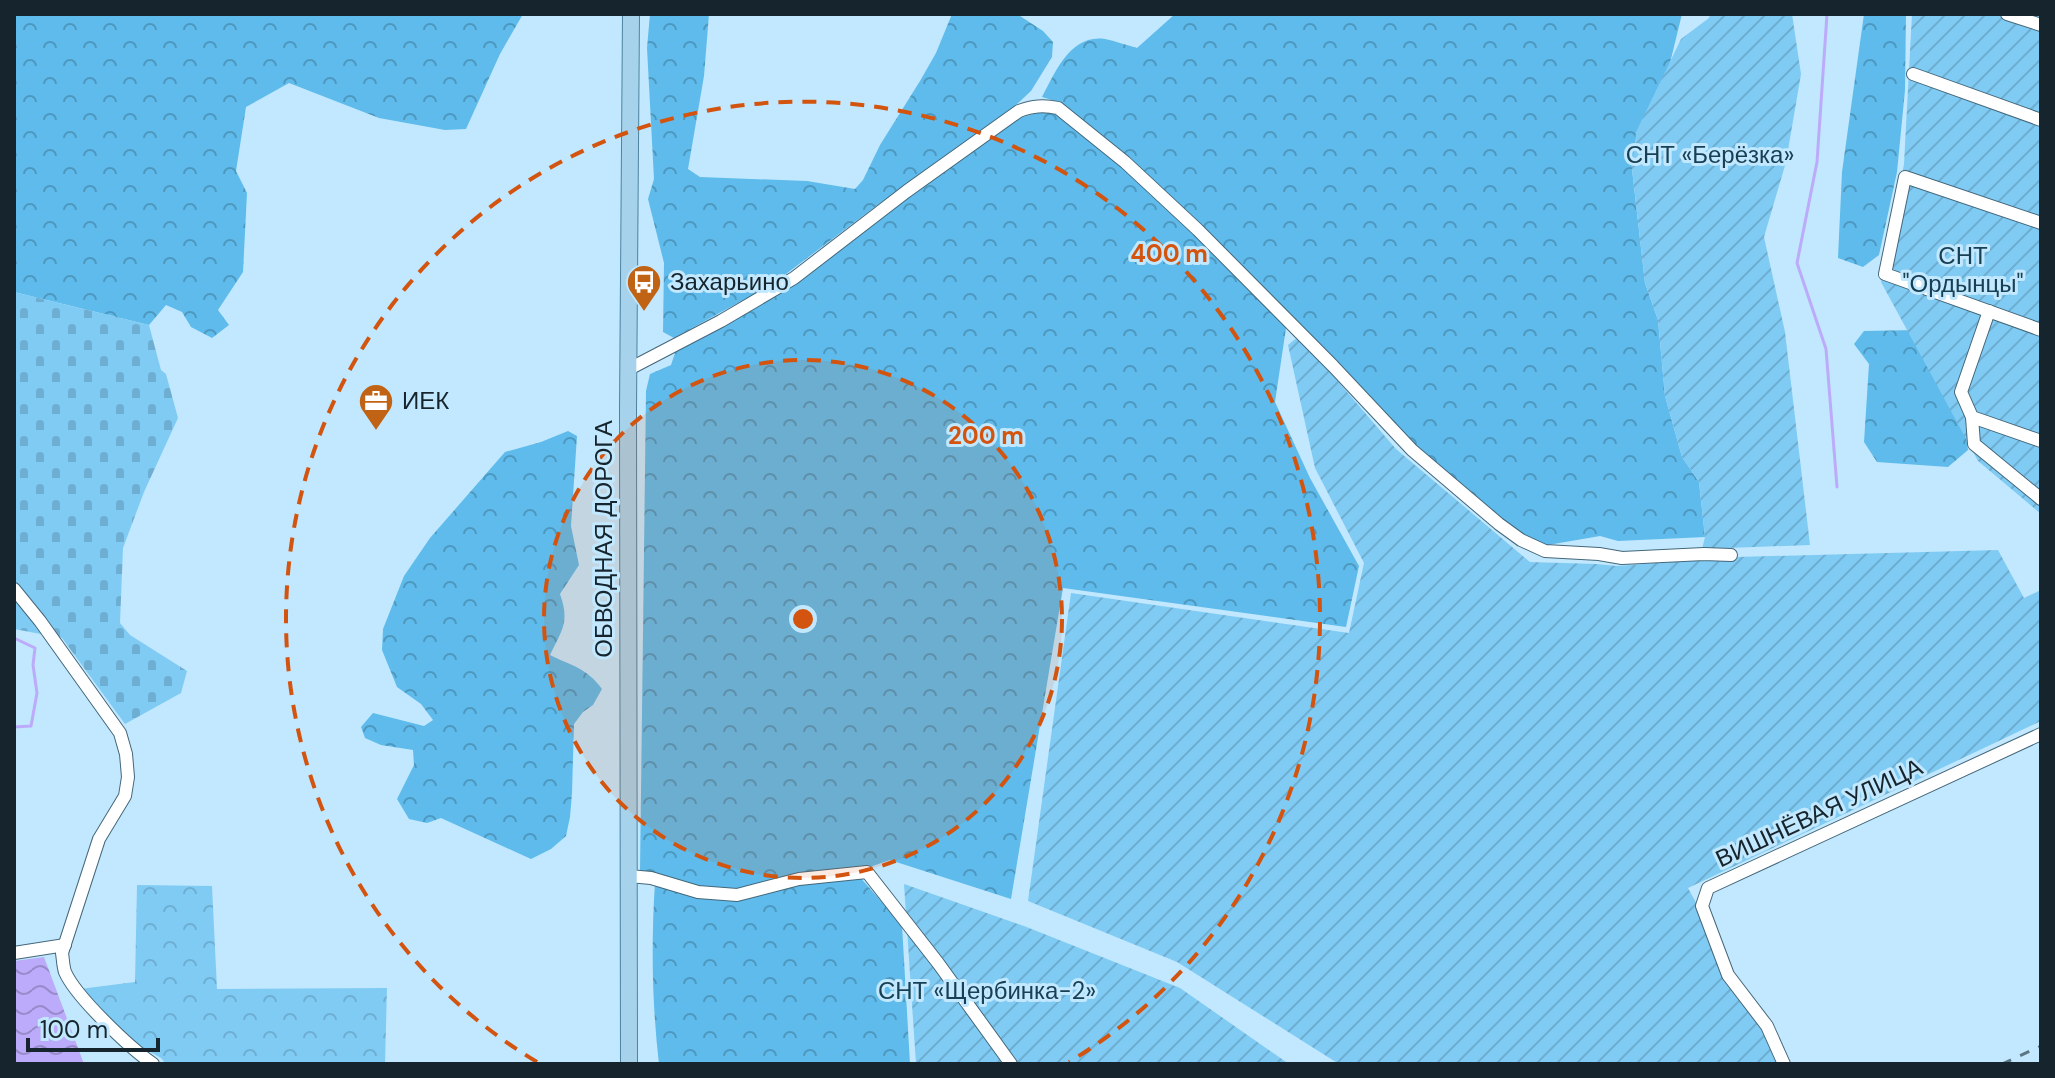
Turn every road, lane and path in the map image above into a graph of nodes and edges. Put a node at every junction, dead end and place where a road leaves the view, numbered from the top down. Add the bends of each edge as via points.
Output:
1 (2007, 14) edge
2 (631, 17) edge
3 (2041, 25) edge
4 (1913, 74) dead end
5 (2041, 120) edge
6 (2041, 223) edge
7 (1989, 311) junction
8 (2041, 330) edge
9 (629, 369) junction
10 (1972, 417) junction
11 (2041, 441) edge
12 (2041, 499) edge
13 (1731, 555) dead end
14 (14, 589) edge
15 (2041, 734) edge
16 (629, 876) junction
17 (65, 945) junction
18 (14, 953) edge
19 (153, 1064) edge
20 (629, 1064) edge
21 (1011, 1064) edge
22 (1784, 1064) edge

1 - 3 street
2 - 9 main road, ОБВОДНАЯ ДОРОГА
4 - 5 street
6 - 7 street via 1905,177 1885,274
7 - 8 street
7 - 10 street via 1961,392
9 - 13 street via 794,278 1019,111 1044,105 1058,108 1136,172 1265,296 1412,450 1521,540 1545,551 1622,558
9 - 16 main road, ОБВОДНАЯ ДОРОГА
10 - 11 street
10 - 12 street via 1974,444
14 - 17 street via 120,733 126,754 125,796 99,839
15 - 22 street, ВИШНЁВАЯ УЛИЦА via 1708,888 1702,906 1728,975 1767,1026
16 - 20 main road, ОБВОДНАЯ ДОРОГА
16 - 21 street via 737,895 799,879 867,872
17 - 18 street
17 - 19 street via 65,970 77,991

